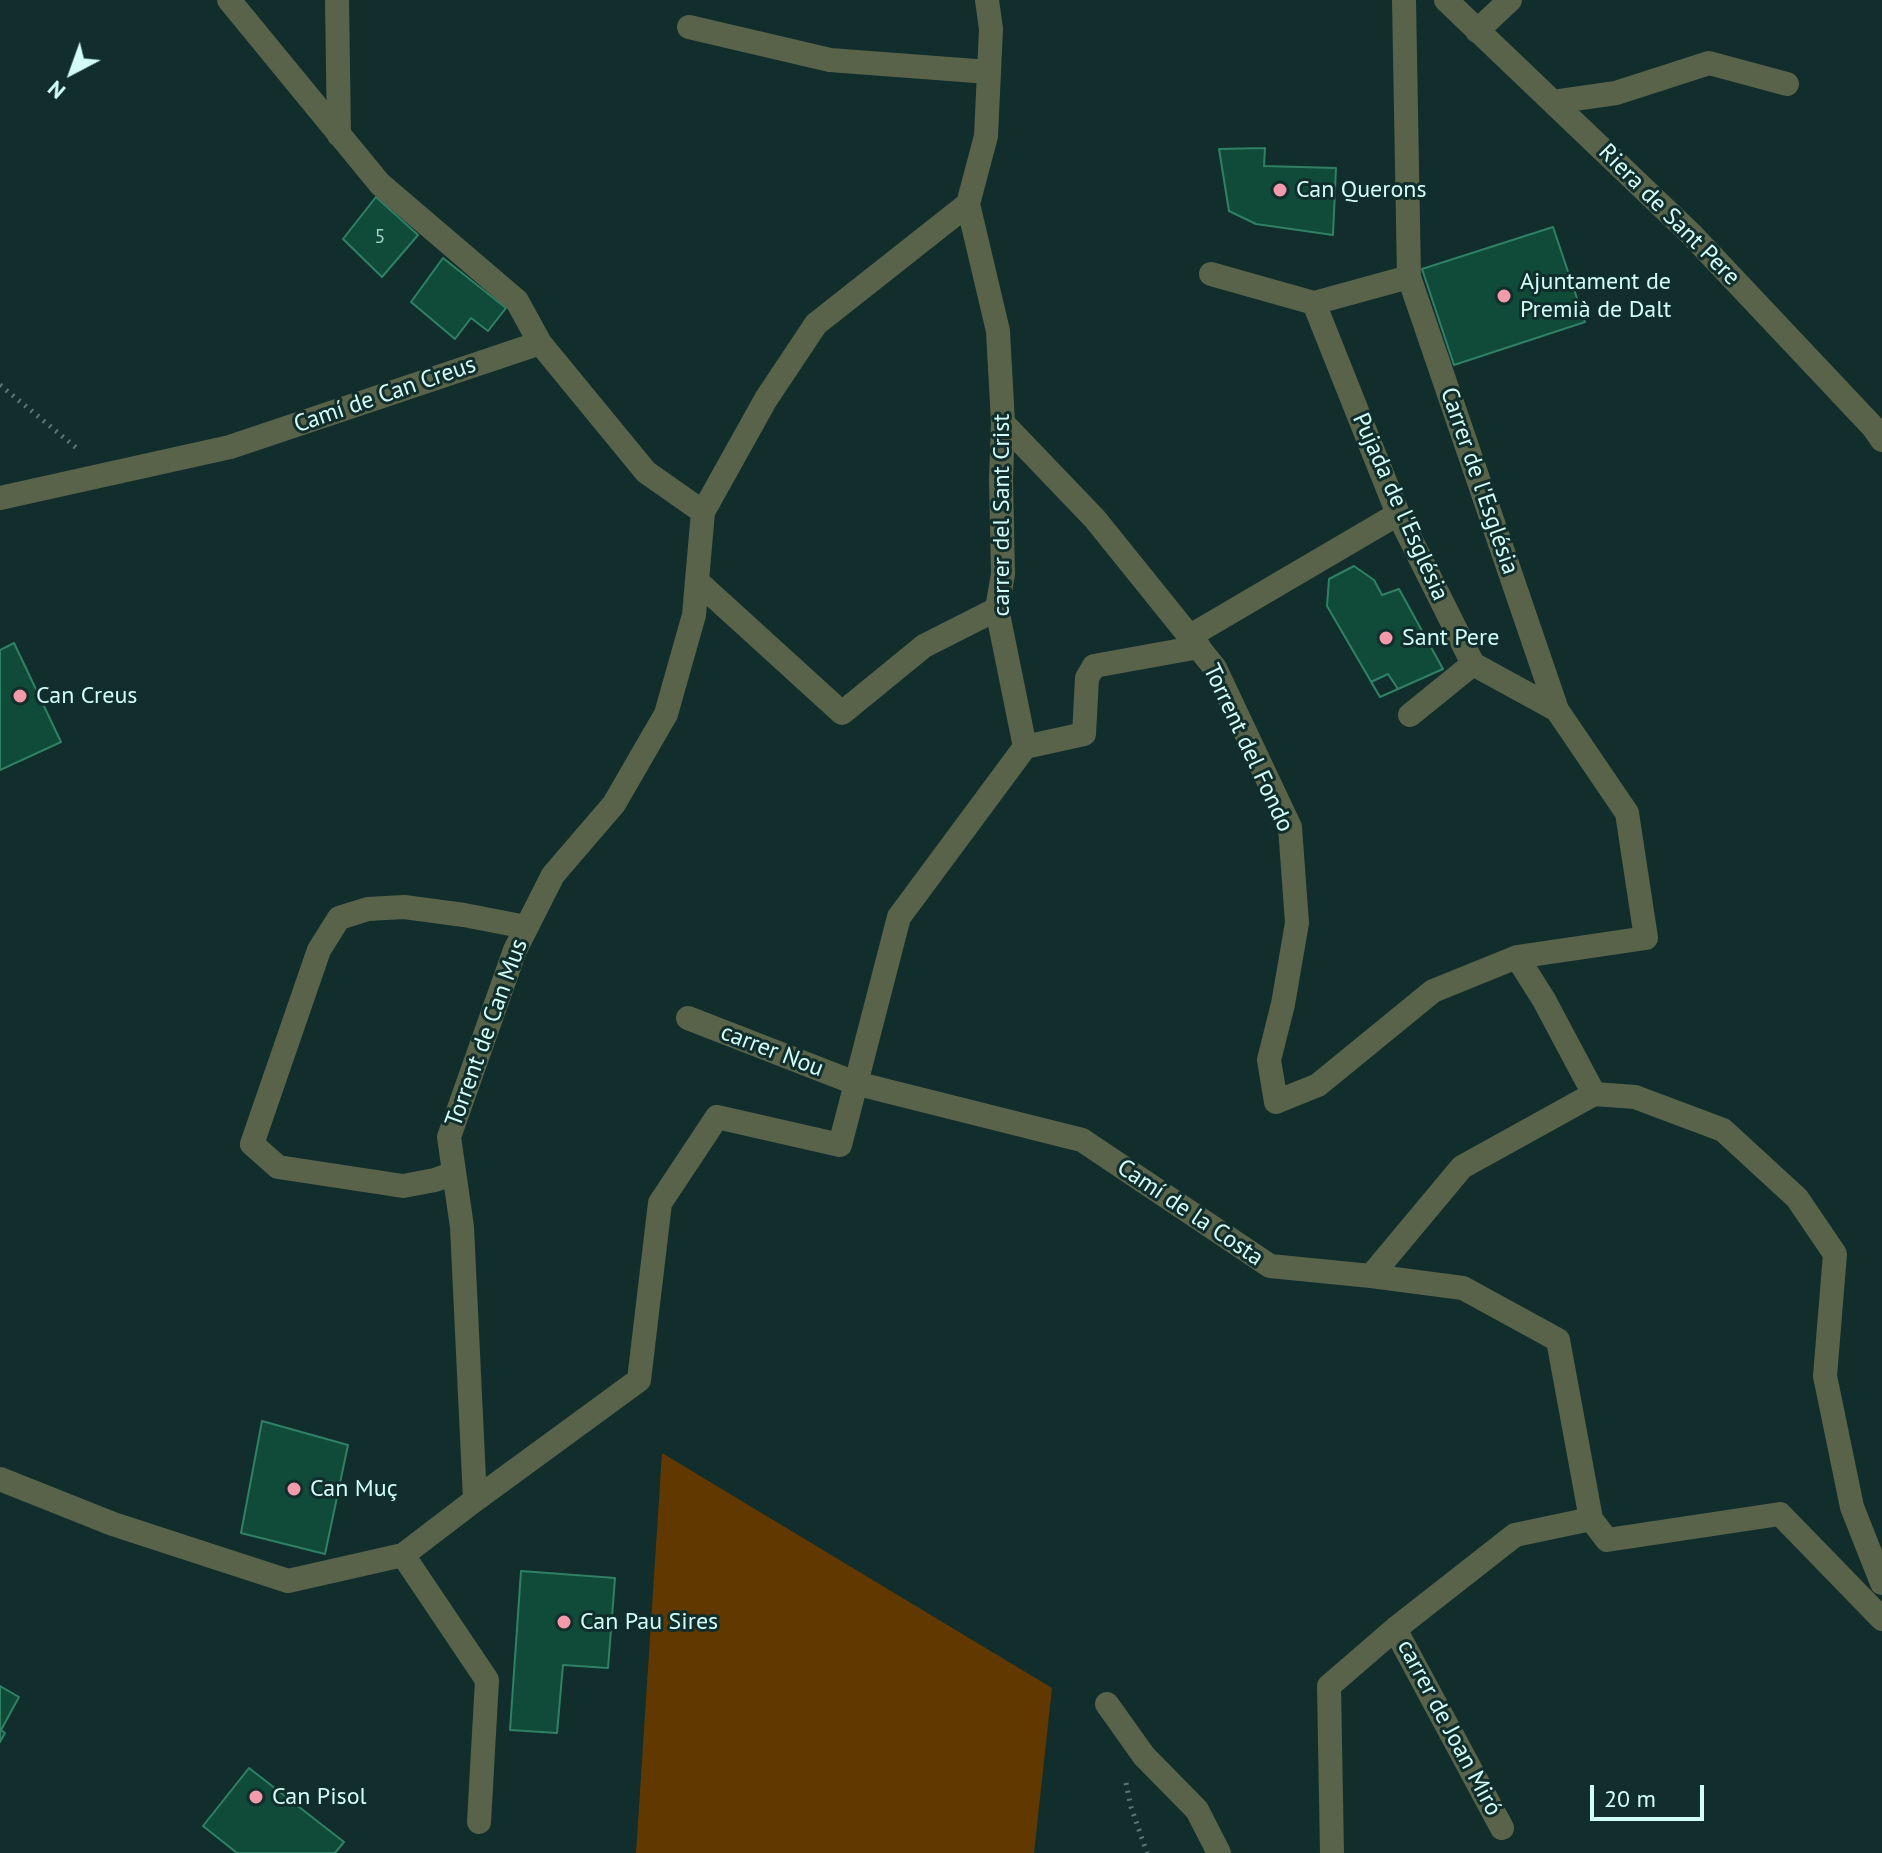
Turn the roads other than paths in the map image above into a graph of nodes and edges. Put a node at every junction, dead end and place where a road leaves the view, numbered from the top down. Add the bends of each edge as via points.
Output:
1 (229, 0) edge
2 (337, 0) edge
3 (987, 0) edge
4 (1404, 0) edge
5 (1446, 0) edge
6 (1510, 0) edge
7 (689, 27) dead end
8 (1477, 31) junction
9 (989, 72) junction
10 (1787, 84) dead end
11 (1553, 102) junction
12 (339, 135) junction
13 (968, 204) junction
14 (1211, 274) dead end
15 (1409, 277) junction
16 (1314, 303) junction
17 (540, 343) junction
18 (1003, 423) junction
19 (1882, 440) edge
20 (0, 498) edge
21 (703, 512) junction
22 (1398, 514) junction
23 (697, 581) junction
24 (997, 609) junction
25 (1194, 642) junction
26 (1473, 664) junction
27 (1557, 710) junction
28 (1410, 715) dead end
29 (1025, 747) junction
30 (526, 927) junction
31 (1646, 938) joint
32 (1517, 957) junction
33 (688, 1018) dead end
34 (855, 1083) junction
35 (1594, 1094) junction
36 (454, 1173) junction
37 (1371, 1276) junction
38 (0, 1479) edge
39 (475, 1500) junction
40 (1591, 1519) junction
41 (403, 1555) junction
42 (1882, 1583) edge
43 (1882, 1619) edge
44 (1395, 1629) junction
45 (1107, 1704) dead end
46 (479, 1822) dead end
47 (1502, 1828) dead end
48 (1219, 1853) edge
49 (1332, 1853) edge

1 - 12 street
2 - 12 street
3 - 9 street, carrer del Sant Crist
4 - 15 street, Carrer de l'Església
5 - 8 street, Riera de Sant Pere
6 - 8 street
7 - 9 street via 830,60
8 - 11 street, Riera de Sant Pere
9 - 13 street, carrer del Sant Crist via 986,136
10 - 11 street via 1709,63 1616,93
11 - 19 street, Riera de Sant Pere via 1692,235
12 - 17 street via 380,184 517,301
13 - 18 street, carrer del Sant Crist via 998,331
13 - 21 street, Torrent de Can Mus via 816,324 766,399
14 - 16 street
15 - 16 street
15 - 27 street, Carrer de l'Església
16 - 22 street, Pujada de l'Església
17 - 20 street, Camí de Can Creus via 230,447
17 - 21 street via 646,472
18 - 24 street, carrer del Sant Crist via 1003,574
18 - 25 street, Torrent del Fondo via 1095,519
21 - 23 street, Torrent de Can Mus
22 - 25 street
22 - 26 street, Pujada de l'Església
23 - 24 street via 842,713 924,646
23 - 30 street, Torrent de Can Mus via 694,615 666,714 614,804 553,875
24 - 29 street, carrer del Sant Crist
25 - 29 street via 1094,666 1087,678 1084,734
25 - 32 street, Torrent del Fondo via 1215,668 1290,827 1297,923 1269,1060 1276,1102 1318,1085 1433,991
26 - 27 street
26 - 28 street
27 - 31 street, Carrer de l'Església via 1627,813
29 - 34 street via 899,917
30 - 36 street, Torrent de Can Mus via 449,1137
30 - 36 street via 404,907 368,909 339,918 319,950 252,1144 278,1167 403,1186
31 - 32 street, Torrent del Fondo
32 - 35 street
33 - 34 street, carrer Nou
34 - 37 street, Camí de la Costa via 1082,1140 1270,1266
34 - 39 street via 840,1145 717,1117 660,1203 639,1380
35 - 37 street via 1462,1167
35 - 42 street via 1635,1097 1723,1130 1797,1198 1835,1254 1825,1376 1852,1507
36 - 39 street, Torrent de Can Mus via 462,1227
37 - 40 street via 1463,1288 1558,1340
38 - 41 street via 113,1524 288,1581
39 - 41 street
40 - 43 street via 1607,1540 1780,1514
40 - 44 street, carrer de Joan Miró via 1515,1535
41 - 46 street via 487,1680
44 - 47 street, carrer de Joan Miró
44 - 49 street, carrer de Joan Miró via 1329,1686
45 - 48 street via 1144,1756 1197,1810

